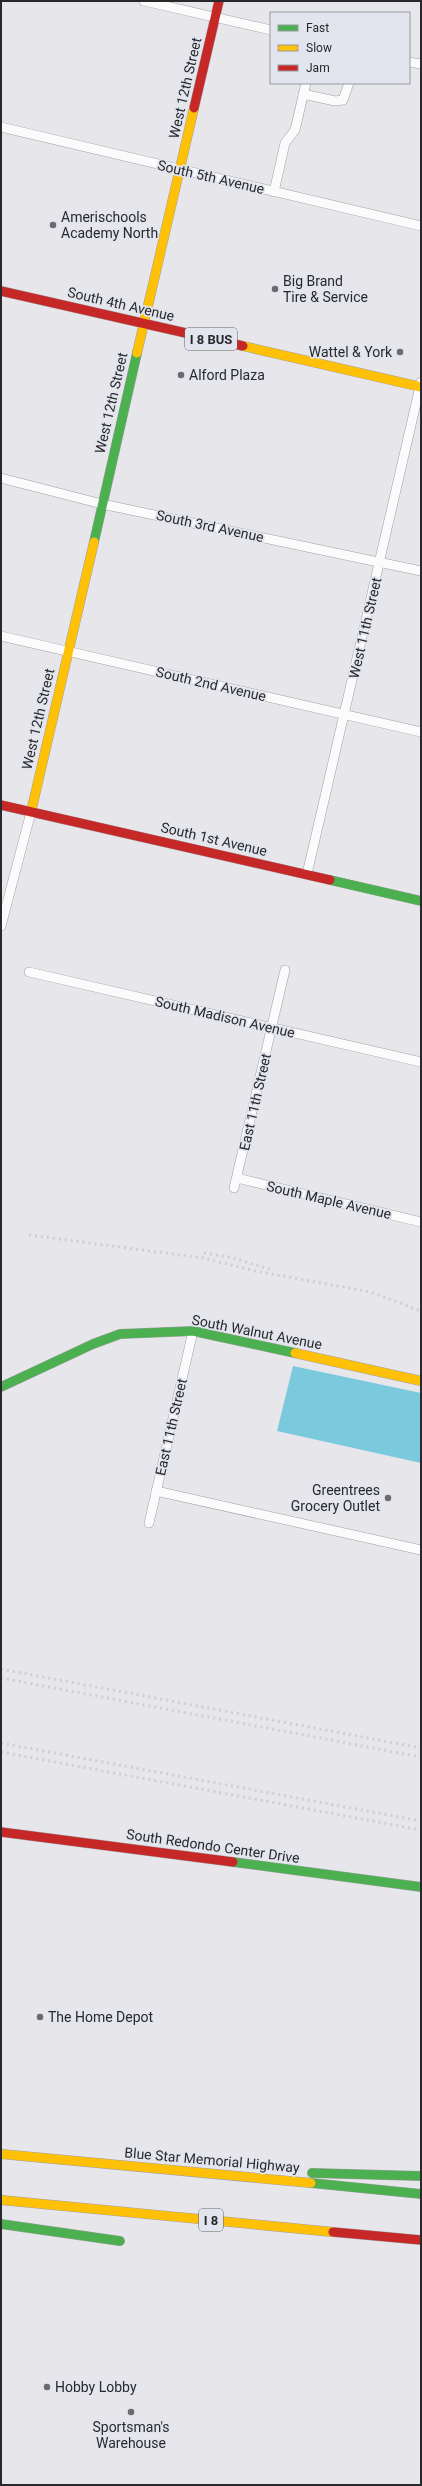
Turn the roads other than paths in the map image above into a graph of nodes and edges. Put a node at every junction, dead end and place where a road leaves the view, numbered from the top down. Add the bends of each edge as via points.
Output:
1 (144, 1) edge
2 (219, 1) edge
3 (216, 18) junction
4 (270, 30) edge
5 (410, 62) edge
6 (421, 64) edge
7 (306, 84) edge
8 (349, 84) edge
9 (304, 94) junction
10 (1, 127) edge
11 (180, 170) junction
12 (274, 192) junction
13 (421, 226) edge
14 (1, 291) edge
15 (144, 323) junction
16 (421, 385) edge
17 (1, 478) edge
18 (102, 504) junction
19 (380, 561) junction
20 (421, 570) edge
21 (1, 636) edge
22 (68, 652) junction
23 (344, 714) junction
24 (421, 732) edge
25 (1, 805) edge
26 (31, 812) junction
27 (307, 874) junction
28 (421, 901) edge
29 (1, 926) edge
30 (285, 970) dead end
31 (29, 972) dead end
32 (272, 1028) junction
33 (421, 1062) edge
34 (237, 1178) junction
35 (234, 1188) dead end
36 (421, 1222) edge
37 (193, 1331) junction
38 (421, 1381) edge
39 (1, 1387) edge
40 (156, 1490) junction
41 (149, 1523) dead end
42 (421, 1550) edge
43 (1, 1832) edge
44 (421, 1887) edge
45 (1, 2154) edge
46 (154, 2168) junction
47 (421, 2176) edge
48 (421, 2194) edge
49 (1, 2200) edge
50 (1, 2224) edge
51 (421, 2240) edge
52 (120, 2242) dead end

1 - 3 street
2 - 3 main road, West 12th Street
3 - 4 street
3 - 11 main road, West 12th Street
5 - 6 street
7 - 9 street
8 - 9 street via 343,100 336,102
9 - 12 street via 295,130 285,143
10 - 11 street, South 5th Avenue
11 - 12 street, South 5th Avenue
11 - 15 main road, West 12th Street
12 - 13 street, South 5th Avenue
14 - 15 main road, South 4th Avenue / I 8 BUS
15 - 16 main road, South 4th Avenue / I 8 BUS
15 - 18 main road, West 12th Street
16 - 19 street, West 11th Street
17 - 18 street, South 3rd Avenue
18 - 19 street, South 3rd Avenue
18 - 22 main road, West 12th Street
19 - 20 street, South 3rd Avenue
19 - 23 street, West 11th Street
21 - 22 street, South 2nd Avenue
22 - 23 street, South 2nd Avenue
22 - 26 main road, West 12th Street
23 - 24 street, South 2nd Avenue
23 - 27 street, West 11th Street
25 - 26 main road, South 1st Avenue
26 - 27 main road, South 1st Avenue
26 - 29 street
27 - 28 main road, South 1st Avenue
30 - 32 street, East 11th Street
31 - 32 street, South Madison Avenue
32 - 33 street, South Madison Avenue
32 - 34 street, East 11th Street
34 - 35 street, East 11th Street
34 - 36 street, South Maple Avenue
37 - 38 main road, South Walnut Avenue
37 - 39 main road, South Walnut Avenue via 120,1334 69,1354
37 - 40 street, East 11th Street
40 - 41 street, East 11th Street
40 - 42 street
43 - 44 main road, South Redondo Center Drive
45 - 46 main road, Blue Star Memorial Highway
46 - 47 main road
46 - 48 main road, Blue Star Memorial Highway
49 - 51 main road, I 8
50 - 52 main road

